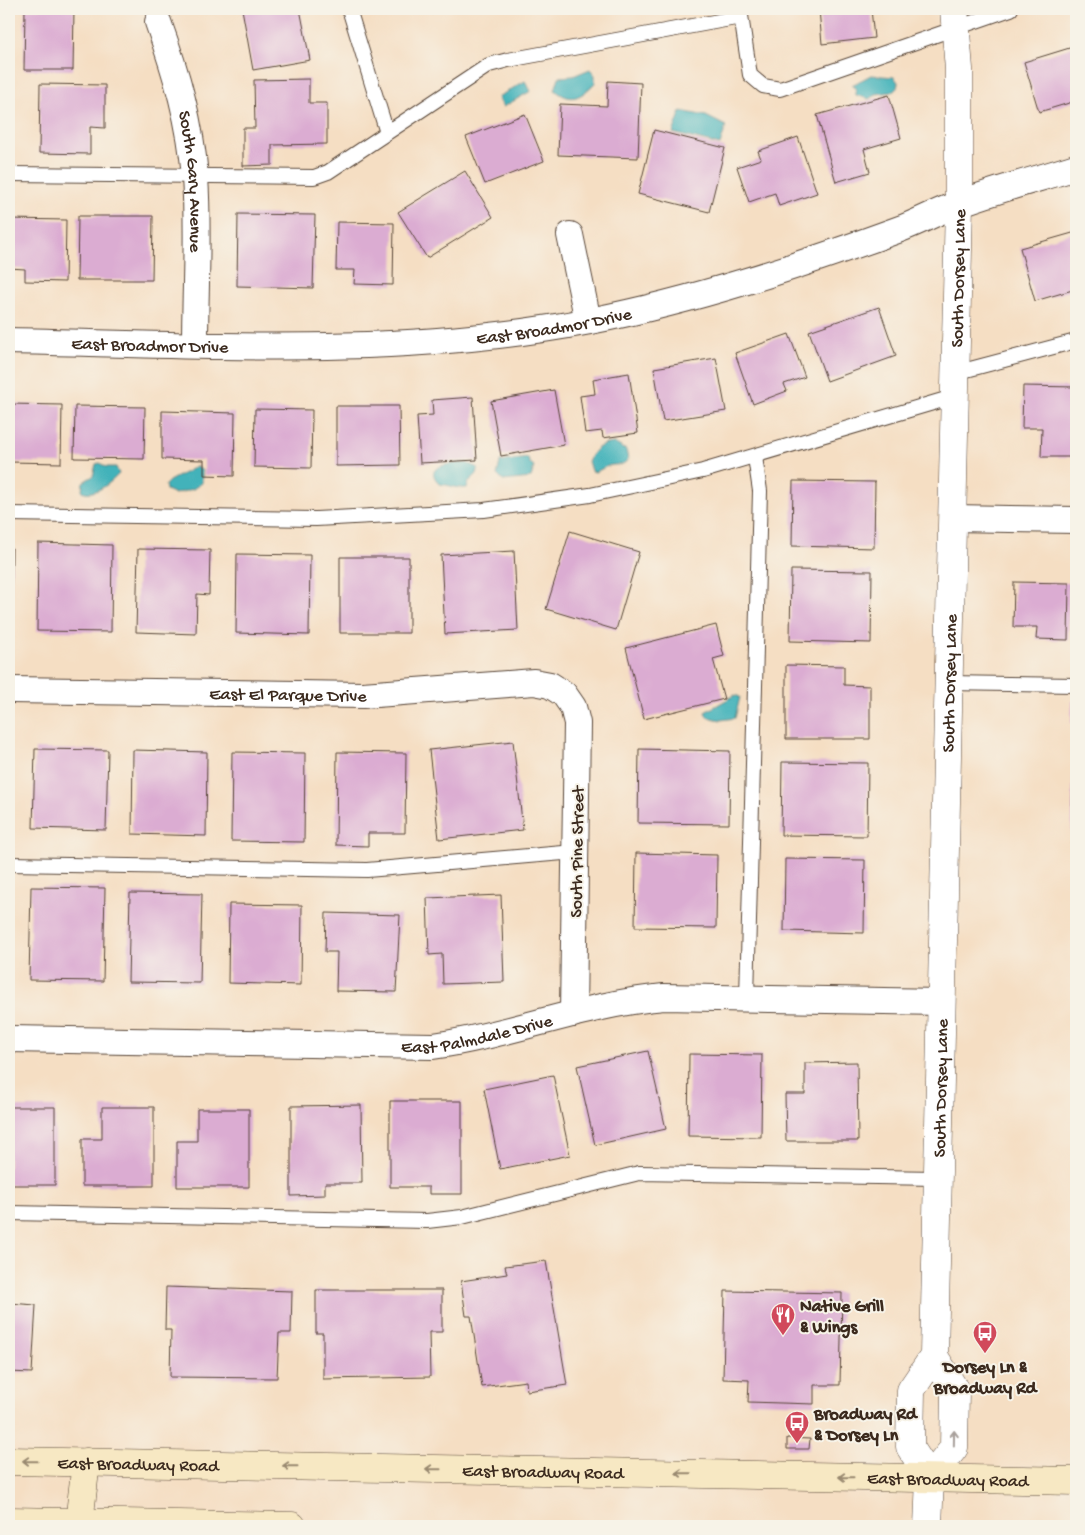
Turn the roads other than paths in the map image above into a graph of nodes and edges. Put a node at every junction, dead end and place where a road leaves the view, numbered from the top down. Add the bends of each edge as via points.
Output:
1 (350, 9) edge
2 (1011, 9) edge
3 (741, 13) edge
4 (955, 18) edge
5 (158, 22) dead end
6 (387, 133) junction
7 (1076, 167) edge
8 (9, 174) edge
9 (195, 177) junction
10 (959, 203) junction
11 (570, 235) dead end
12 (588, 321) junction
13 (1076, 341) edge
14 (9, 342) edge
15 (195, 345) junction
16 (954, 385) junction
17 (755, 457) junction
18 (9, 514) edge
19 (952, 518) junction
20 (1076, 520) edge
21 (948, 683) junction
22 (1076, 685) edge
23 (9, 690) edge
24 (564, 694) joint
25 (575, 852) junction
26 (9, 864) edge
27 (748, 998) junction
28 (941, 1002) junction
29 (573, 1014) junction
30 (9, 1039) edge
31 (937, 1178) junction
32 (9, 1213) edge
33 (934, 1356) junction
34 (9, 1461) edge
35 (86, 1462) junction
36 (930, 1478) junction
37 (1076, 1481) edge
38 (9, 1521) edge
39 (79, 1523) junction
40 (292, 1526) edge
41 (928, 1526) edge

1 - 6 lane
2 - 4 lane
3 - 4 lane via 750,75 755,82 771,89 788,87
3 - 6 lane via 489,66
4 - 10 street, South Dorsey Lane via 959,69
5 - 9 street, South Gary Avenue via 181,92
6 - 9 lane via 328,172 314,177
7 - 10 street, East Broadmor Drive
8 - 9 lane
9 - 15 street, South Gary Avenue
10 - 12 street, East Broadmor Drive via 900,228 759,277 677,301
10 - 16 street, South Dorsey Lane
11 - 12 street
12 - 15 street, East Broadmor Drive via 499,335 409,344 314,347
13 - 16 lane
14 - 15 street, East Broadmor Drive
16 - 17 lane
16 - 19 street, South Dorsey Lane
17 - 18 lane via 590,495 484,510 316,519
17 - 27 lane via 760,501
19 - 20 street
19 - 21 street, South Dorsey Lane
21 - 22 lane
21 - 28 street, South Dorsey Lane
23 - 24 street, East El Parque Drive via 364,695 519,682 550,685
24 - 25 street, South Pine Street via 573,707 577,723
25 - 26 lane via 367,870
25 - 29 street, South Pine Street
27 - 28 street, East Palmdale Drive
27 - 29 street, East Palmdale Drive via 642,999
28 - 31 street, South Dorsey Lane
29 - 30 street, East Palmdale Drive via 433,1046
31 - 32 lane via 638,1173 462,1217 427,1221
31 - 33 street, South Dorsey Lane
33 - 36 street via 911,1390 910,1447
36 -> 33 street via 954,1448 955,1390
35 -> 34 main road, East Broadway Road
36 -> 35 main road, East Broadway Road
35 - 39 main road
36 - 37 main road, East Broadway Road
36 - 41 street
38 - 39 main road
39 - 40 main road

